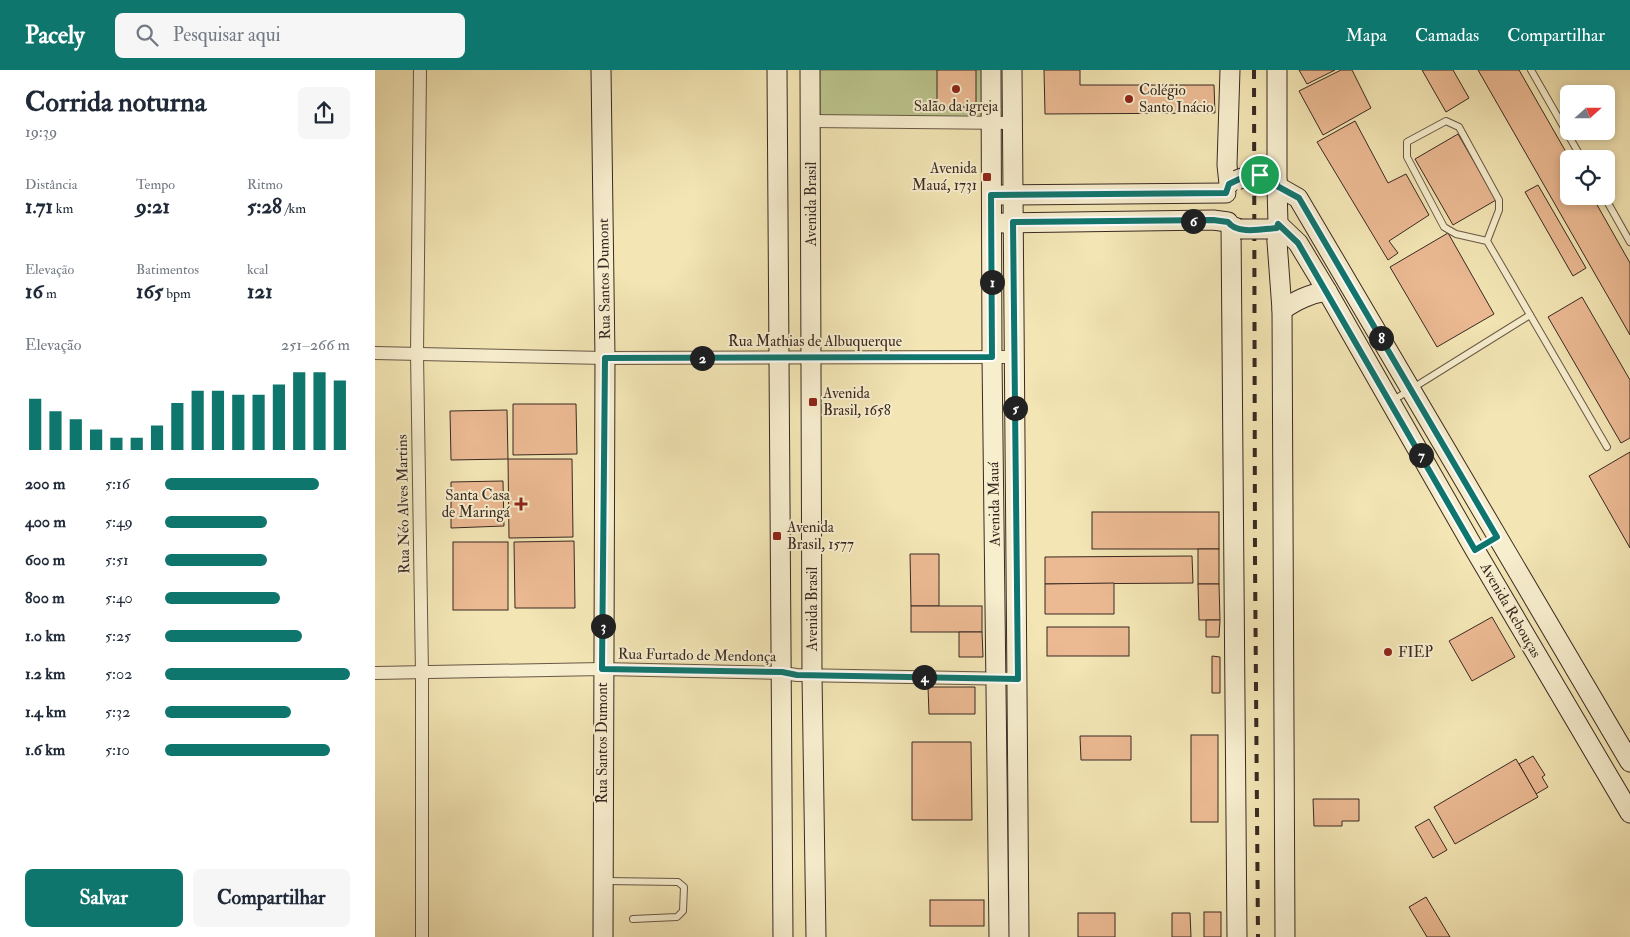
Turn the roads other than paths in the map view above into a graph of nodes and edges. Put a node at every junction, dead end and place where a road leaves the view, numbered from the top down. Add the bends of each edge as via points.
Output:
1 (420, 70) edge
2 (601, 70) edge
3 (777, 70) edge
4 (810, 70) edge
5 (991, 70) edge
6 (1012, 70) edge
7 (1230, 70) edge
8 (1277, 70) edge
9 (1531, 70) edge
10 (810, 121) junction
11 (991, 123) junction
12 (1013, 123) junction
13 (1577, 150) edge
14 (1274, 181) junction
15 (1231, 186) junction
16 (1119, 194) junction
17 (991, 195) junction
18 (1013, 195) junction
19 (1609, 205) edge
20 (1120, 221) junction
21 (1013, 222) junction
22 (991, 223) junction
23 (1233, 225) junction
24 (1274, 227) junction
25 (1487, 241) junction
26 (1630, 242) edge
27 (1327, 291) junction
28 (1281, 310) junction
29 (1530, 315) junction
30 (375, 354) edge
31 (417, 354) junction
32 (812, 357) junction
33 (992, 357) junction
34 (1014, 357) junction
35 (605, 358) junction
36 (780, 358) junction
37 (1411, 390) junction
38 (1391, 402) junction
39 (1607, 447) dead end
40 (1497, 537) junction
41 (1475, 550) junction
42 (602, 669) junction
43 (782, 672) junction
44 (375, 673) edge
45 (422, 674) junction
46 (812, 675) junction
47 (995, 678) junction
48 (1018, 679) junction
49 (1629, 761) edge
50 (1607, 773) junction
51 (1630, 813) edge
52 (602, 881) junction
53 (633, 919) dead end
54 (423, 937) edge
55 (603, 937) edge
56 (783, 937) edge
57 (816, 937) edge
58 (999, 937) edge
59 (1019, 937) edge
60 (1237, 937) edge
61 (1285, 937) edge

1 - 31 street, Rua Néo Alves Martins
2 - 35 main road, Rua Santos Dumont
3 - 36 main road, Avenida Brasil
4 - 10 main road, Avenida Brasil
5 - 11 main road, Avenida Mauá
6 - 12 main road, Avenida Mauá
7 - 15 main road via 1227,165
8 - 14 main road
9 - 13 lane
10 - 11 street
10 - 32 main road, Avenida Brasil
11 - 12 street
11 - 17 main road, Avenida Mauá
12 - 18 main road, Avenida Mauá
14 - 15 main road, Avenida Rebouças, bridge via 1260,175 1248,175
14 - 24 main road
14 - 37 main road, Avenida Rebouças via 1299,198
15 - 16 main road, Avenida Rebouças
15 - 23 main road
16 - 18 main road, Avenida Rebouças
16 - 20 main road
17 - 18 main road, Avenida Rebouças
17 - 22 main road, Avenida Mauá
18 - 21 main road, Avenida Mauá
19 - 26 lane
20 - 21 main road
20 - 23 main road
21 - 22 main road
21 - 34 main road, Avenida Mauá
22 - 33 main road, Avenida Mauá
23 - 24 main road, bridge
23 - 60 main road
24 - 27 main road, Avenida Rebouças via 1298,243
24 - 28 main road
25 - 25 lane via 1456,234 1445,227 1407,157 1407,142 1446,121 1459,127 1499,200 1499,210
25 - 29 lane
27 - 28 main road via 1300,298
27 - 38 main road, Avenida Rebouças
28 - 61 main road
29 - 37 lane
29 - 39 lane
30 - 31 street, Rua Mathias de Albuquerque
31 - 35 street, Rua Mathias de Albuquerque
31 - 45 street, Rua Néo Alves Martins
32 - 33 street, Rua Mathias de Albuquerque
32 - 36 street, Rua Mathias de Albuquerque
32 - 46 main road, Avenida Brasil
33 - 34 street, Rua Mathias de Albuquerque
33 - 47 main road, Avenida Mauá
34 - 48 main road, Avenida Mauá
35 - 36 street, Rua Mathias de Albuquerque
35 - 42 main road, Rua Santos Dumont
36 - 43 main road, Avenida Brasil
37 - 38 lane
37 - 40 main road, Avenida Rebouças
38 - 41 main road, Avenida Rebouças
40 - 41 main road
40 - 49 main road, Avenida Rebouças
41 - 50 main road, Avenida Rebouças
42 - 43 street, Rua Furtado de Mendonça
42 - 45 street, Rua Furtado de Mendonça
42 - 52 main road, Rua Santos Dumont
43 - 46 street, Rua Furtado de Mendonça
43 - 56 main road, Avenida Brasil
44 - 45 street, Rua Furtado de Mendonça
45 - 54 street, Rua Néo Alves Martins
46 - 47 street, Rua Furtado de Mendonça
46 - 57 main road, Avenida Brasil
47 - 48 street, Rua Furtado de Mendonça
47 - 58 main road, Avenida Mauá
48 - 59 main road, Avenida Mauá
49 - 50 main road
50 - 51 main road, Avenida Rebouças
52 - 53 lane via 678,882 684,887 683,911 677,918
52 - 55 main road, Rua Santos Dumont

